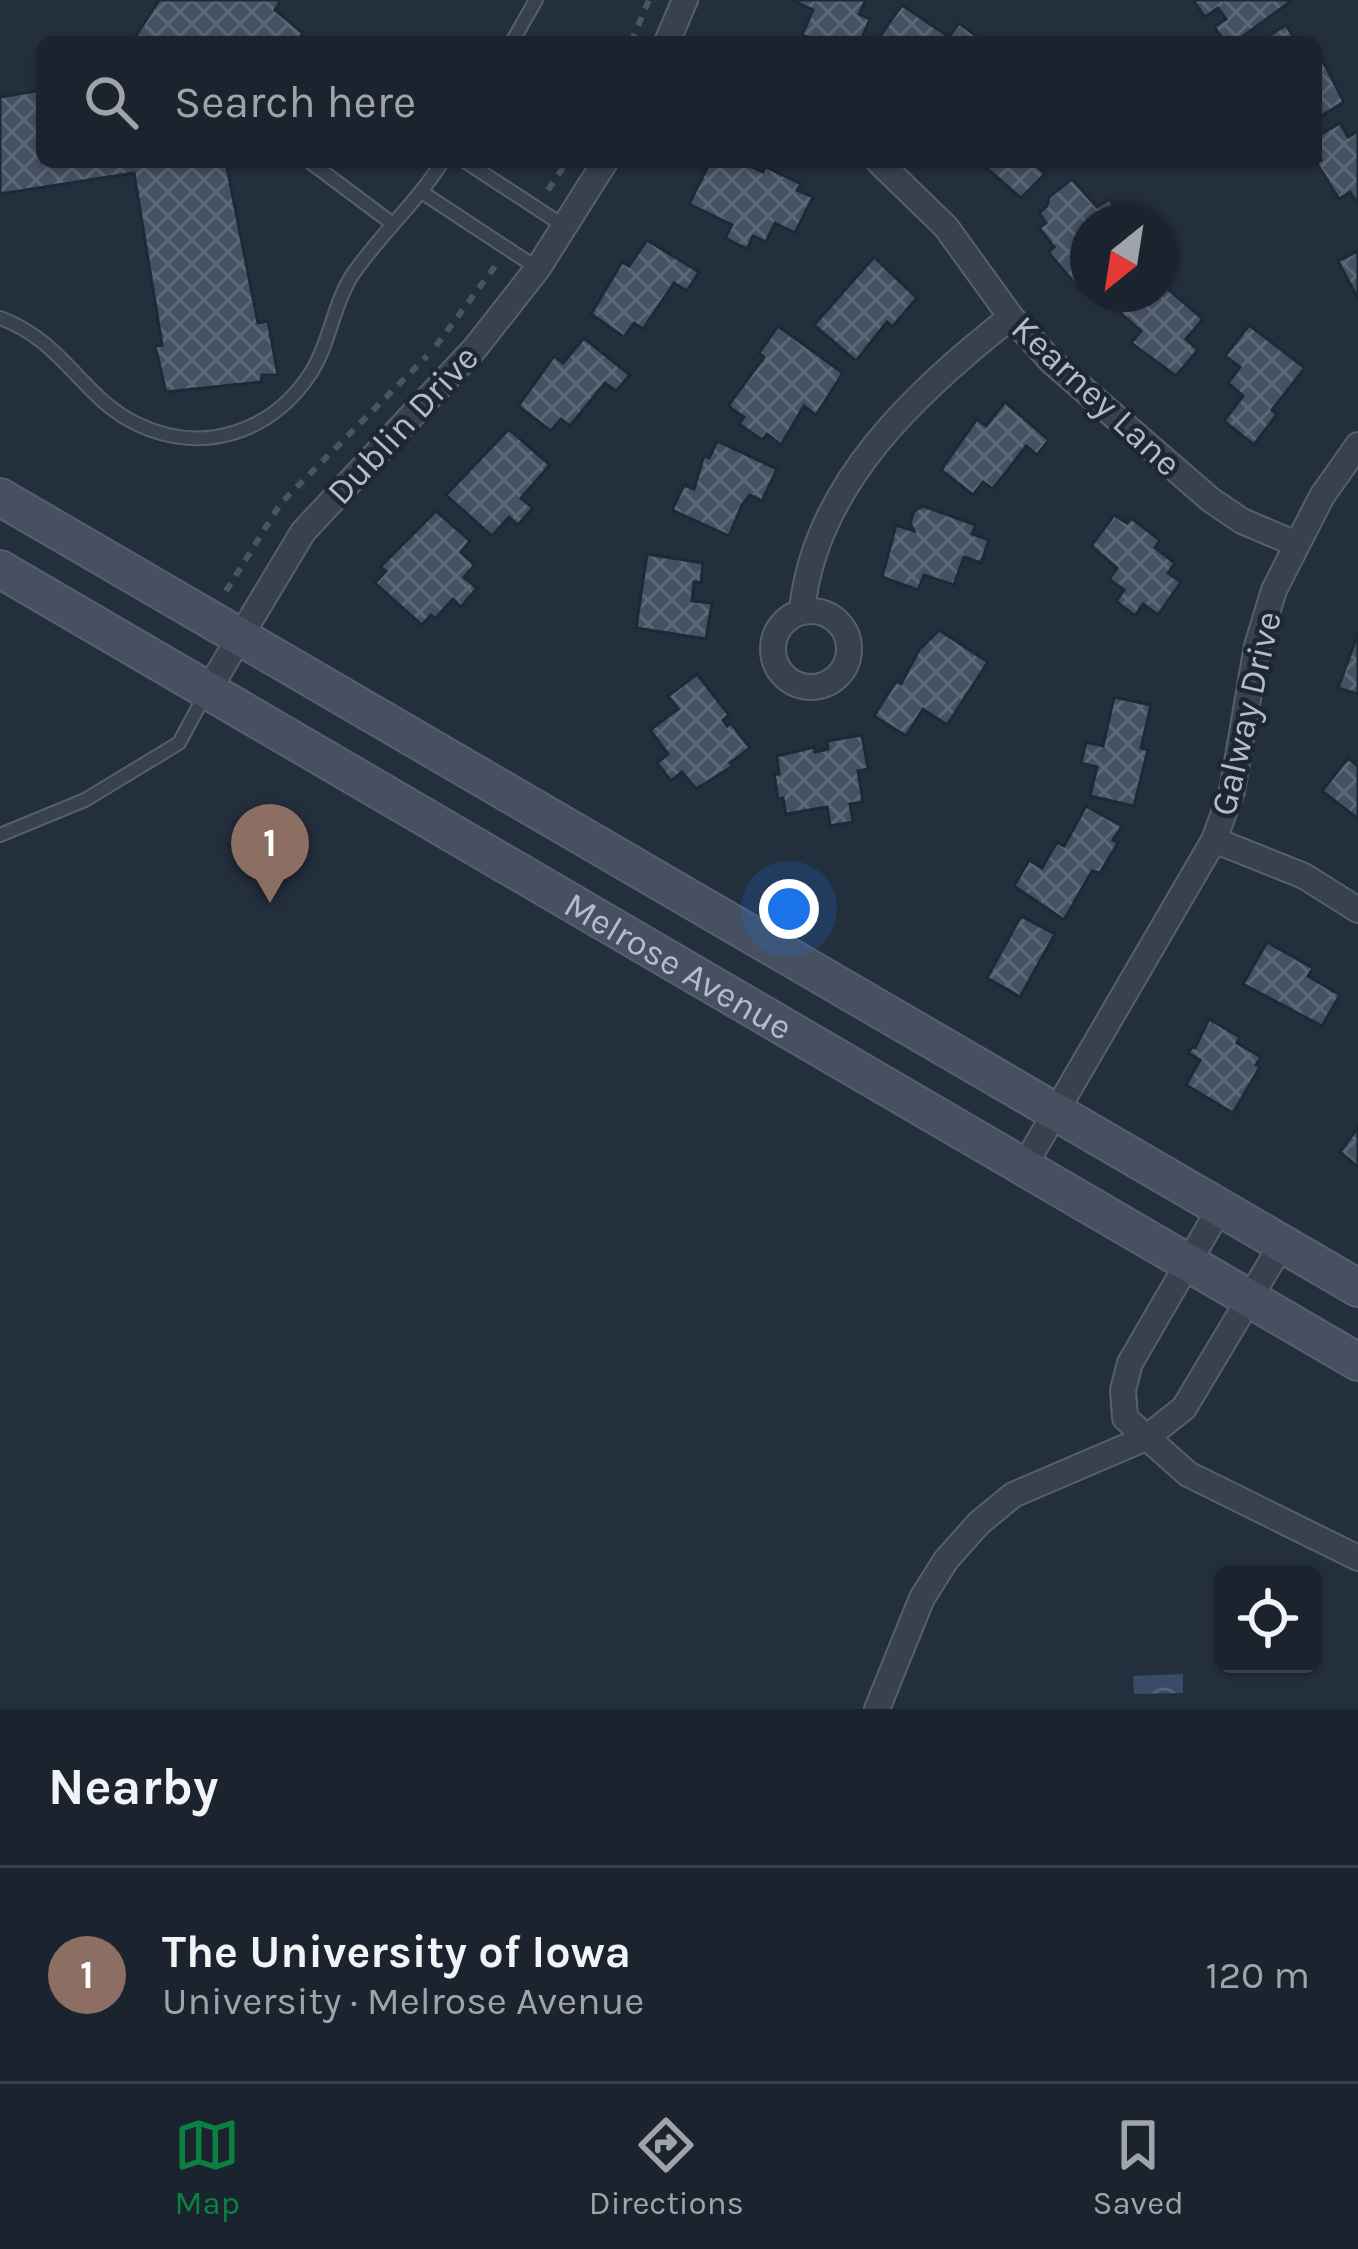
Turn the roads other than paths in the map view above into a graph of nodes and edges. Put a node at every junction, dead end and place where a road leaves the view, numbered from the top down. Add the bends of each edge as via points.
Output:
1 (536, 0) edge
2 (685, 0) edge
3 (515, 36) edge
4 (670, 36) edge
5 (318, 168) edge
6 (438, 168) edge
7 (475, 168) edge
8 (601, 168) edge
9 (885, 168) edge
10 (422, 193) junction
11 (393, 224) junction
12 (565, 227) junction
13 (538, 268) junction
14 (1011, 316) junction
15 (0, 318) edge
16 (1358, 445) edge
17 (0, 497) edge
18 (1294, 543) junction
19 (0, 569) edge
20 (802, 611) dead end
21 (239, 638) junction
22 (207, 692) junction
23 (0, 835) edge
24 (1214, 840) junction
25 (1358, 910) edge
26 (1055, 1113) junction
27 (1023, 1168) junction
28 (1220, 1208) junction
29 (1282, 1244) junction
30 (1187, 1265) junction
31 (1358, 1288) edge
32 (1248, 1300) junction
33 (1358, 1362) edge
34 (1146, 1438) junction
35 (1358, 1558) edge
36 (877, 1709) edge

1 - 3 lane
2 - 4 street
5 - 11 lane
6 - 10 lane
7 - 12 lane
8 - 12 street, Dublin Drive
9 - 14 street, Kearney Lane via 946,226
10 - 11 lane
10 - 13 lane
11 - 15 lane via 343,289 314,369 262,424 233,435 194,440 134,423 48,344
12 - 13 street, Dublin Drive
13 - 21 street, Dublin Drive via 432,397 303,532
14 - 18 street, Kearney Lane via 1052,362 1211,500
14 - 20 street via 929,385 857,470 820,534
16 - 18 street, Galway Drive
17 - 21 main road, Melrose Avenue
18 - 24 street, Galway Drive via 1257,646 1232,790
19 - 22 main road, Melrose Avenue
21 - 22 street, Dublin Drive
21 - 26 main road, Melrose Avenue
22 - 23 lane via 179,743 85,800
22 - 27 main road, Melrose Avenue
24 - 25 street via 1304,876
24 - 26 street, Galway Drive
26 - 27 street, Galway Drive
26 - 28 main road, Melrose Avenue
27 - 30 main road, Melrose Avenue
28 - 29 main road, Melrose Avenue
28 - 30 street
29 - 31 main road, Melrose Avenue
29 - 32 street
30 - 32 main road, Melrose Avenue
30 - 34 street via 1126,1376 1125,1418
32 - 33 main road, Melrose Avenue
32 - 34 street via 1184,1408
34 - 35 street via 1188,1474
34 - 36 street via 1013,1495 979,1522 922,1598

